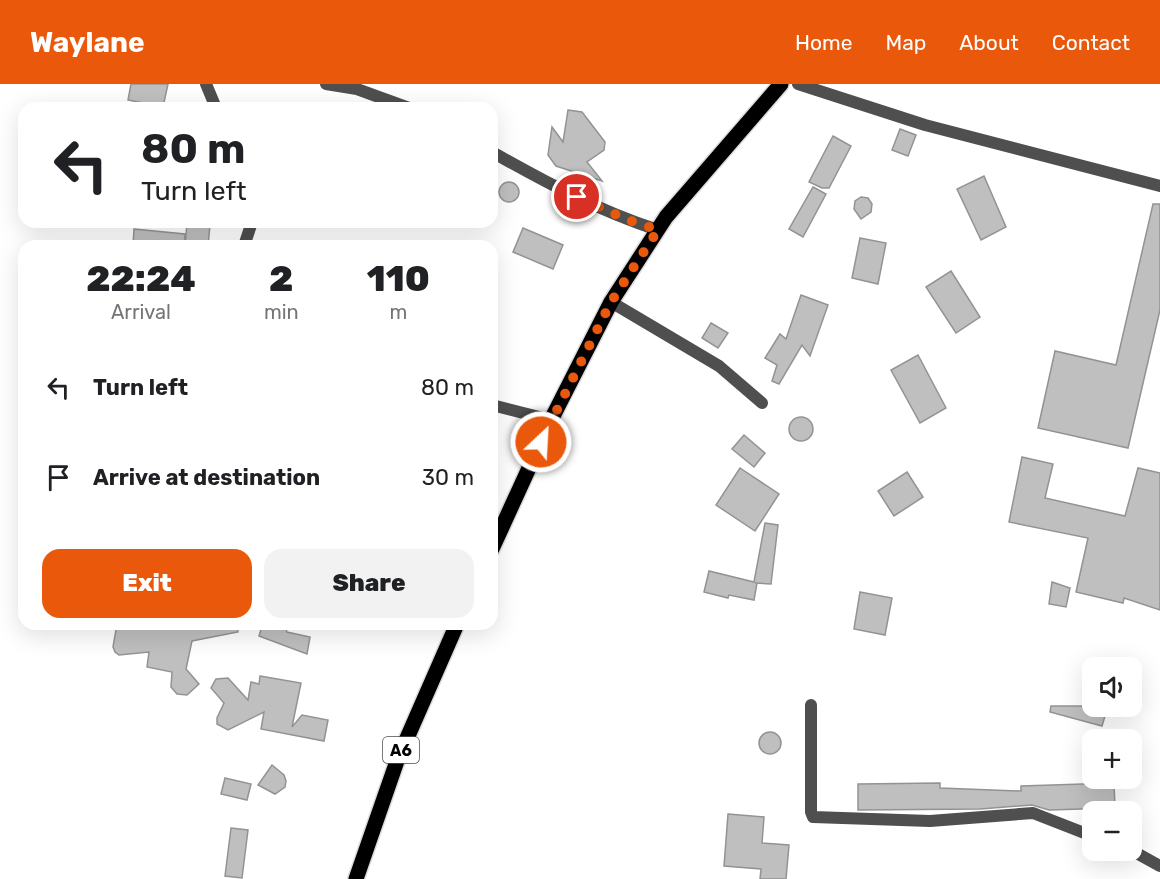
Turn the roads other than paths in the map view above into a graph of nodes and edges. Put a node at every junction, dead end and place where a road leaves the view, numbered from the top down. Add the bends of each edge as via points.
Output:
1 (206, 84) edge
2 (326, 84) edge
3 (781, 84) edge
4 (798, 84) edge
5 (214, 102) edge
6 (393, 102) edge
7 (498, 155) edge
8 (1160, 186) edge
9 (658, 230) junction
10 (611, 302) junction
11 (762, 403) dead end
12 (498, 407) edge
13 (551, 420) junction
14 (498, 536) edge
15 (454, 630) edge
16 (811, 705) dead end
17 (1082, 832) edge
18 (1142, 856) edge
19 (1160, 866) edge
20 (356, 879) edge

1 - 5 street
2 - 6 street via 357,89
3 - 9 main road
4 - 8 street via 925,125
7 - 9 street via 560,190
9 - 10 main road
10 - 11 street via 719,366
10 - 13 main road
12 - 13 street
13 - 14 main road
15 - 20 main road, A6 via 397,761
16 - 17 street via 813,817 930,821 1033,813
18 - 19 street

